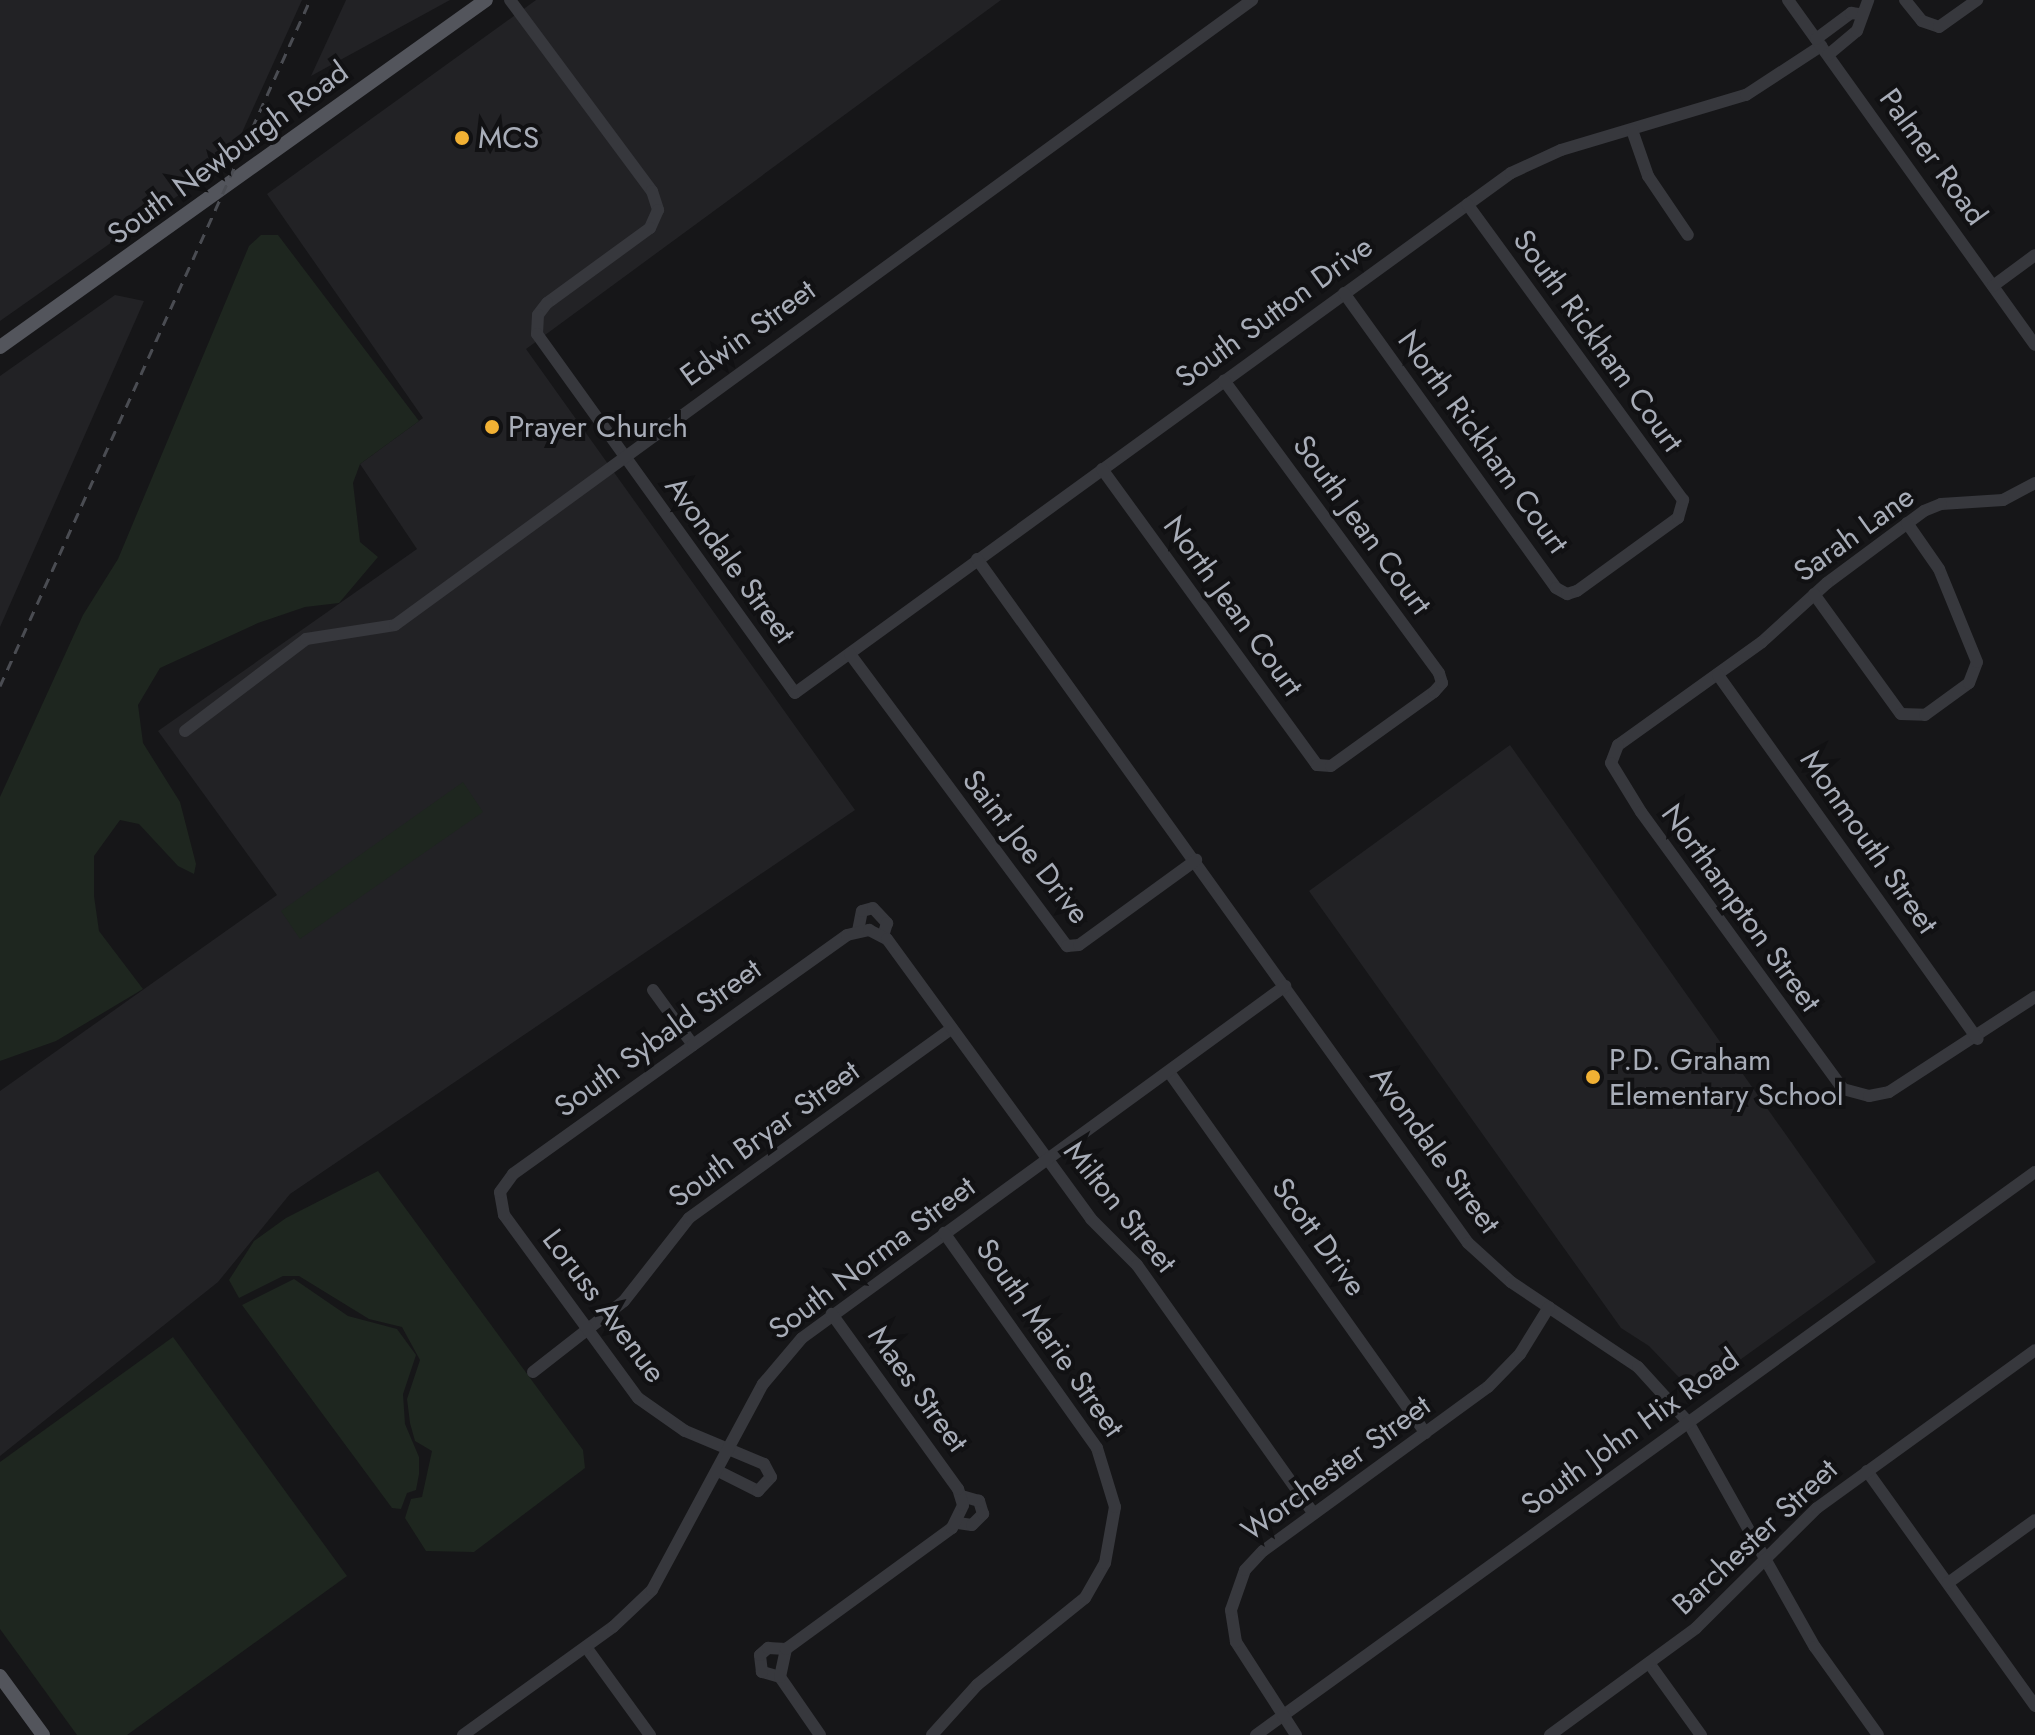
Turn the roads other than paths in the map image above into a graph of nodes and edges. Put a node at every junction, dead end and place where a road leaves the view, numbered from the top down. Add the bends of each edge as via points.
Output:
1 (486, 0) edge
2 (510, 0) edge
3 (1252, 0) edge
4 (1788, 0) edge
5 (1868, 0) edge
6 (1905, 0) edge
7 (1977, 0) edge
8 (1859, 14) junction
9 (1822, 46) junction
10 (1632, 130) junction
11 (1467, 204) junction
12 (1688, 235) dead end
13 (2035, 255) edge
14 (1993, 286) junction
15 (1344, 293) junction
16 (2035, 345) edge
17 (0, 347) edge
18 (1224, 380) junction
19 (623, 457) junction
20 (1102, 469) junction
21 (2035, 483) edge
22 (1907, 523) junction
23 (977, 559) junction
24 (1590, 580) joint
25 (1814, 594) junction
26 (850, 654) junction
27 (1718, 675) junction
28 (795, 693) joint
29 (185, 731) dead end
30 (1327, 768) joint
31 (1196, 860) junction
32 (873, 908) joint
33 (864, 930) junction
34 (883, 936) junction
35 (1285, 986) junction
36 (653, 990) dead end
37 (2035, 997) edge
38 (952, 1028) junction
39 (1978, 1039) junction
40 (693, 1045) junction
41 (1169, 1072) junction
42 (1047, 1159) junction
43 (2035, 1172) edge
44 (499, 1197) joint
45 (944, 1233) junction
46 (1549, 1307) junction
47 (832, 1314) junction
48 (588, 1331) junction
49 (2035, 1350) edge
50 (533, 1372) dead end
51 (1688, 1422) junction
52 (1426, 1433) junction
53 (729, 1449) junction
54 (718, 1471) junction
55 (1867, 1471) junction
56 (961, 1496) junction
57 (1314, 1514) junction
58 (2035, 1520) edge
59 (958, 1523) junction
60 (1766, 1558) junction
61 (1948, 1583) junction
62 (586, 1647) junction
63 (786, 1649) junction
64 (1649, 1663) junction
65 (0, 1676) edge
66 (780, 1677) junction
67 (2033, 1697) edge
68 (1283, 1715) junction
69 (43, 1735) edge
70 (463, 1735) edge
71 (650, 1735) edge
72 (820, 1735) edge
73 (932, 1735) edge
74 (1256, 1735) edge
75 (1296, 1735) edge
76 (1550, 1735) edge
77 (1701, 1735) edge
78 (1878, 1735) edge

1 - 17 main road, South Newburgh Road
2 - 19 street, Avondale Street via 657,202 650,228 547,303 536,323 540,341
3 - 19 street, Edwin Street
4 - 9 street, Palmer Road
5 - 8 street
6 - 7 street via 1922,21 1939,27
8 - 9 street via 1851,13
8 - 9 street via 1857,31
9 - 10 street, South Sutton Drive via 1746,95
9 - 14 street, Palmer Road
10 - 11 street, South Sutton Drive via 1527,164
10 - 12 street via 1648,176
11 - 15 street, South Sutton Drive
11 - 24 street, South Rickham Court via 1681,496 1683,510
13 - 14 street
14 - 16 street, Palmer Road
15 - 18 street, South Sutton Drive
15 - 24 street, North Rickham Court via 1556,588 1572,593
18 - 20 street, South Sutton Drive
18 - 30 street, South Jean Court via 1442,683
19 - 28 street, Avondale Street
19 - 29 street, Edwin Street via 395,625 306,639
20 - 23 street, South Sutton Drive
20 - 30 street, North Jean Court via 1314,762
21 - 22 street, Sarah Lane via 1988,503 1941,504
22 - 25 street, Sarah Lane
22 - 25 street via 1939,569 1977,662 1969,683 1925,715 1901,714
23 - 26 street, South Sutton Drive
23 - 31 street, Avondale Street
25 - 27 street, Sarah Lane
26 - 28 street, South Sutton Drive
26 - 31 street, Saint Joe Drive via 1067,946 1079,945
27 - 39 street, Monmouth Street
27 - 39 street, Northampton Street via 1618,745 1611,758 1624,787 1830,1077 1853,1093 1882,1095
31 - 35 street, Avondale Street
32 - 33 street, South Sybald Street via 862,911
32 - 34 street, Milton Street via 887,923
33 - 34 street, Milton Street
33 - 40 street, South Sybald Street
34 - 38 street, Milton Street
35 - 41 street, South Norma Street
35 - 46 street, Avondale Street via 1468,1243 1499,1273
36 - 40 street
37 - 39 street
38 - 42 street, Milton Street
38 - 48 street, South Bryar Street via 689,1218 624,1301
40 - 44 street, South Sybald Street via 513,1174
41 - 42 street, South Norma Street
41 - 52 street, Scott Drive
42 - 45 street, South Norma Street
42 - 57 street, Milton Street via 1091,1219 1137,1265
43 - 51 street, South John Hix Road
44 - 48 street, Loruss Avenue via 504,1215
45 - 47 street, South Norma Street
45 - 73 street, South Marie Street via 1097,1448 1115,1507 1105,1563 1085,1598 977,1685
46 - 51 street, Avondale Street via 1638,1367
46 - 52 street, Worchester Street via 1499,1377
47 - 53 street, South Norma Street via 768,1376
47 - 56 street, Maes Street
48 - 50 street, South Bryar Street
48 - 53 street, Loruss Avenue via 652,1410
49 - 55 street, Barchester Street
51 - 60 street, Avondale Street
51 - 68 street, South John Hix Road
52 - 57 street, Worchester Street
53 - 54 street, South Norma Street
53 - 54 street, Loruss Avenue via 764,1464 769,1483 755,1490
54 - 62 street, South Norma Street via 652,1590
55 - 60 street, Barchester Street via 1817,1508
55 - 61 street
56 - 59 street, Maes Street
56 - 59 street, Maes Street via 979,1501 983,1514 972,1525
57 - 68 street, Worchester Street via 1252,1561 1237,1583 1231,1610 1240,1651
58 - 61 street
59 - 63 street, Maes Street
60 - 64 street, Barchester Street via 1711,1615
60 - 78 street, Avondale Street via 1815,1647
61 - 67 street
62 - 70 street, South Norma Street
62 - 71 street
63 - 66 street
63 - 66 street, Maes Street via 768,1648 760,1655 762,1672
64 - 76 street, Barchester Street
64 - 77 street
65 - 69 main road
66 - 72 street, Maes Street
68 - 74 street, South John Hix Road
68 - 75 street, Worchester Street

